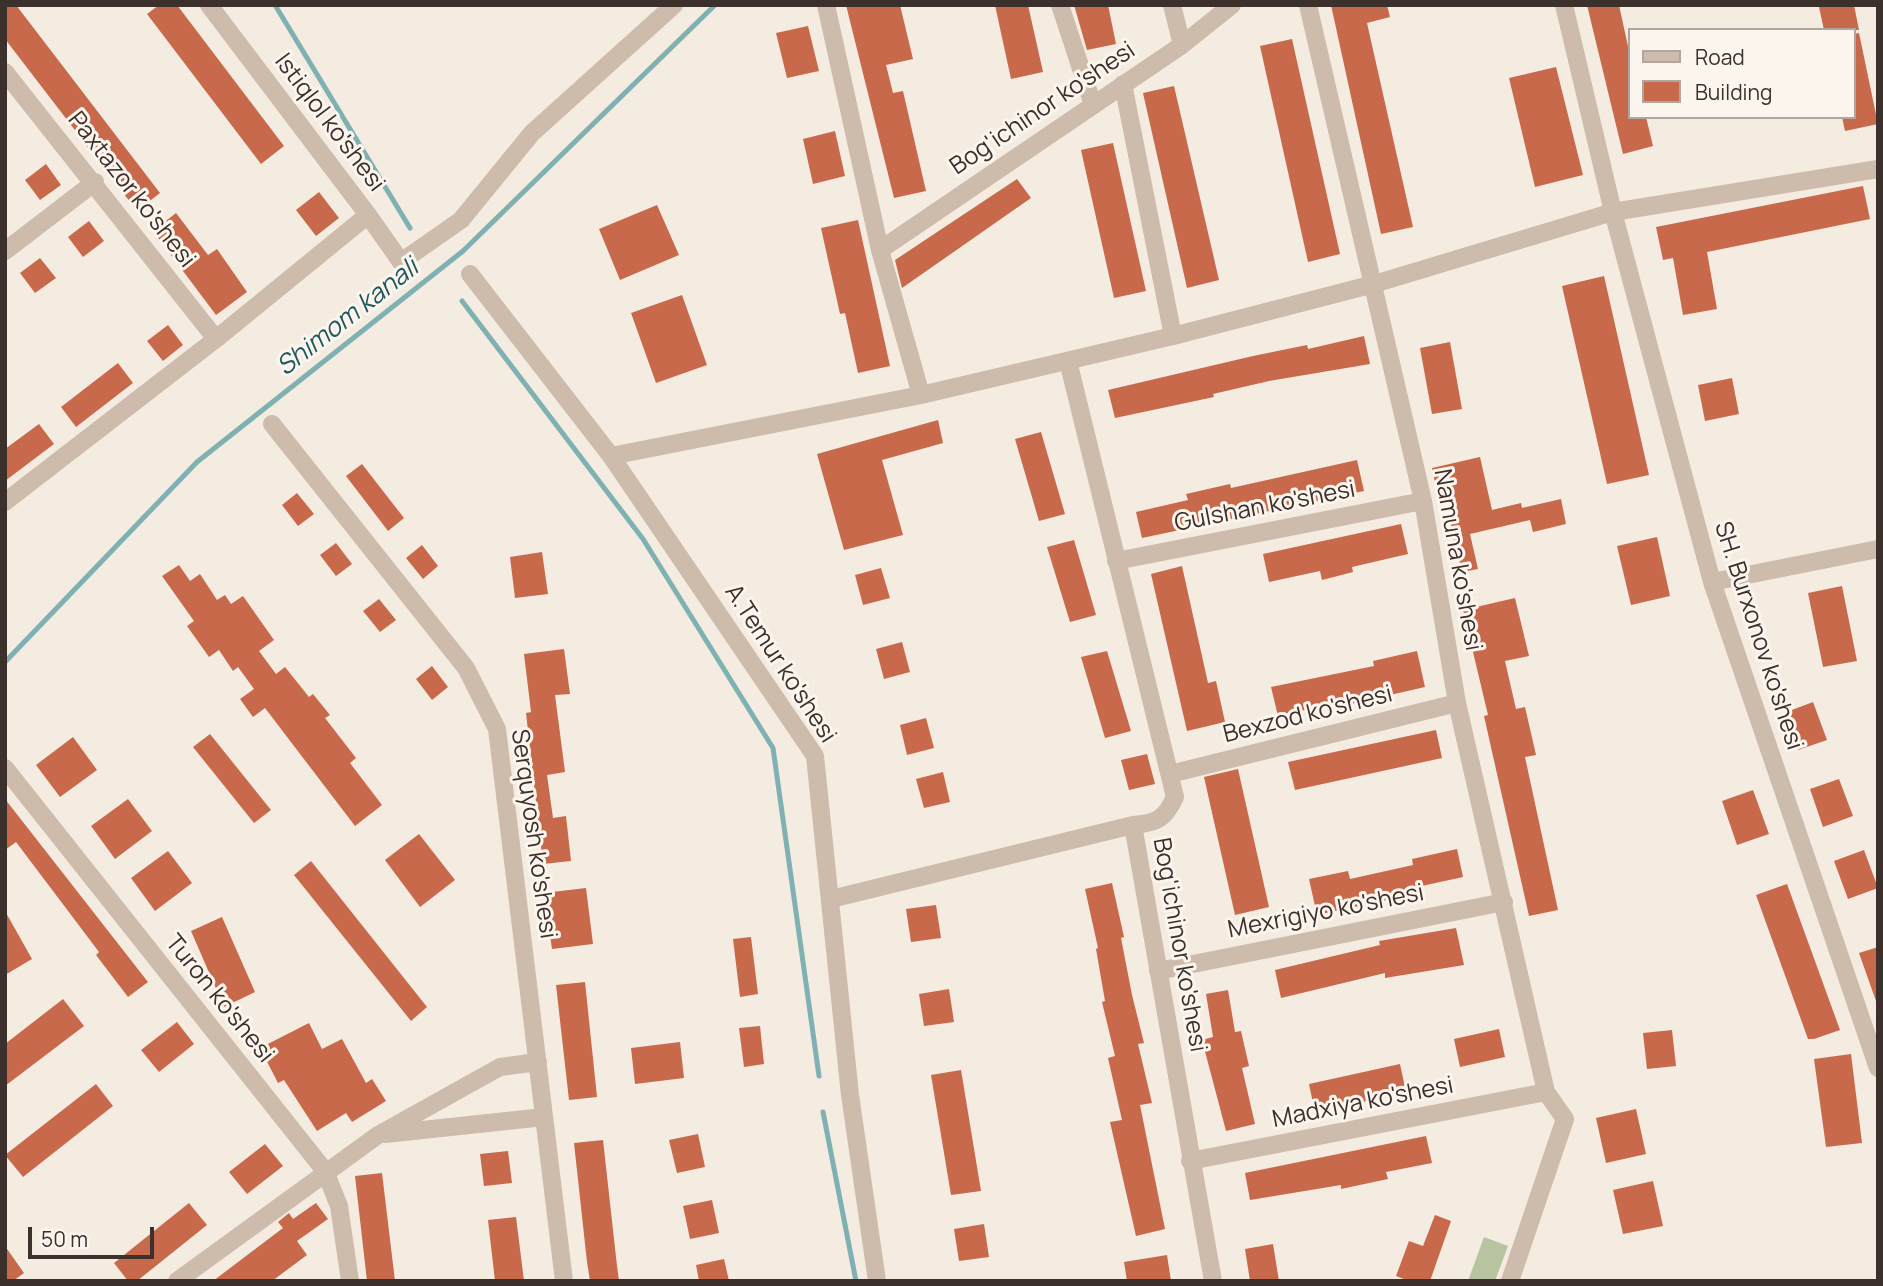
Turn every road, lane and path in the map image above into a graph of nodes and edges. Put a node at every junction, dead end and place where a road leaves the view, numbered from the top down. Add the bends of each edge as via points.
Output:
1 (209, 5) edge
2 (674, 5) edge
3 (826, 5) edge
4 (1060, 5) edge
5 (1172, 5) edge
6 (1232, 5) edge
7 (1308, 5) edge
8 (1564, 5) edge
9 (1182, 45) junction
10 (5, 72) edge
11 (1123, 83) junction
12 (1093, 105) junction
13 (1878, 169) edge
14 (95, 182) junction
15 (1613, 212) junction
16 (368, 215) junction
17 (880, 250) junction
18 (5, 251) edge
19 (470, 274) dead end
20 (1374, 284) junction
21 (1173, 336) junction
22 (216, 339) junction
23 (1068, 361) junction
24 (921, 395) junction
25 (272, 424) dead end
26 (611, 456) junction
27 (1423, 500) junction
28 (5, 502) edge
29 (1878, 549) edge
30 (1116, 562) junction
31 (1712, 582) junction
32 (1457, 703) junction
33 (5, 768) edge
34 (1170, 774) junction
35 (1133, 825) junction
36 (831, 899) junction
37 (1504, 902) junction
38 (1158, 971) junction
39 (538, 1062) junction
40 (1878, 1068) edge
41 (1546, 1092) junction
42 (544, 1117) junction
43 (378, 1135) junction
44 (1190, 1161) junction
45 (325, 1171) junction
46 (177, 1281) edge
47 (350, 1281) edge
48 (564, 1281) edge
49 (877, 1281) edge
50 (1213, 1281) edge
51 (1510, 1281) edge

1 - 16 street, Istiqlol ko'shesi
2 - 16 street via 532,133 461,220 401,262
3 - 17 street
4 - 12 street
5 - 9 street
6 - 9 street, Bog'ichinor ko'shesi
7 - 20 street, Namuna ko'shesi
8 - 15 street, SH. Burxonov ko'shesi
9 - 11 street, Bog'ichinor ko'shesi
10 - 14 street, Paxtazor ko'shesi
11 - 12 street, Bog'ichinor ko'shesi
11 - 21 street
12 - 17 street, Bog'ichinor ko'shesi
13 - 15 street
14 - 18 street
14 - 22 street, Paxtazor ko'shesi
15 - 20 street
15 - 31 street, SH. Burxonov ko'shesi
16 - 22 street, Istiqlol ko'shesi
17 - 24 street
19 - 26 street, A.Temur ko'shesi
20 - 21 street
20 - 27 street, Namuna ko'shesi
21 - 23 street
22 - 28 street, Istiqlol ko'shesi
23 - 24 street
23 - 30 street, Bog'ichinor ko'shesi
24 - 26 street
25 - 39 street, Serquyosh ko'shesi via 466,668 497,729
26 - 36 street, A.Temur ko'shesi via 815,756
27 - 30 street, Gulshan ko'shesi
27 - 32 street, Namuna ko'shesi
29 - 31 street
30 - 34 street, Bog'ichinor ko'shesi
31 - 40 street, SH. Burxonov ko'shesi
32 - 34 street, Bexzod ko'shesi
32 - 37 street, Namuna ko'shesi
33 - 45 street, Turon ko'shesi
34 - 35 street, Bog'ichinor ko'shesi via 1175,797 1167,814 1156,823
35 - 36 street
35 - 38 street, Bog'ichinor ko'shesi
36 - 49 street, A.Temur ko'shesi via 850,1095
37 - 38 street, Mexrigiyo ko'shesi
37 - 41 street, Namuna ko'shesi
38 - 44 street, Bog'ichinor ko'shesi
39 - 42 street, Serquyosh ko'shesi
39 - 43 street via 500,1067
41 - 44 street, Madxiya ko'shesi
41 - 51 street, Namuna ko'shesi via 1564,1119
42 - 43 street
42 - 48 street, Serquyosh ko'shesi
43 - 45 street
44 - 50 street, Bog'ichinor ko'shesi
45 - 46 street
45 - 47 street, Turon ko'shesi via 339,1206

